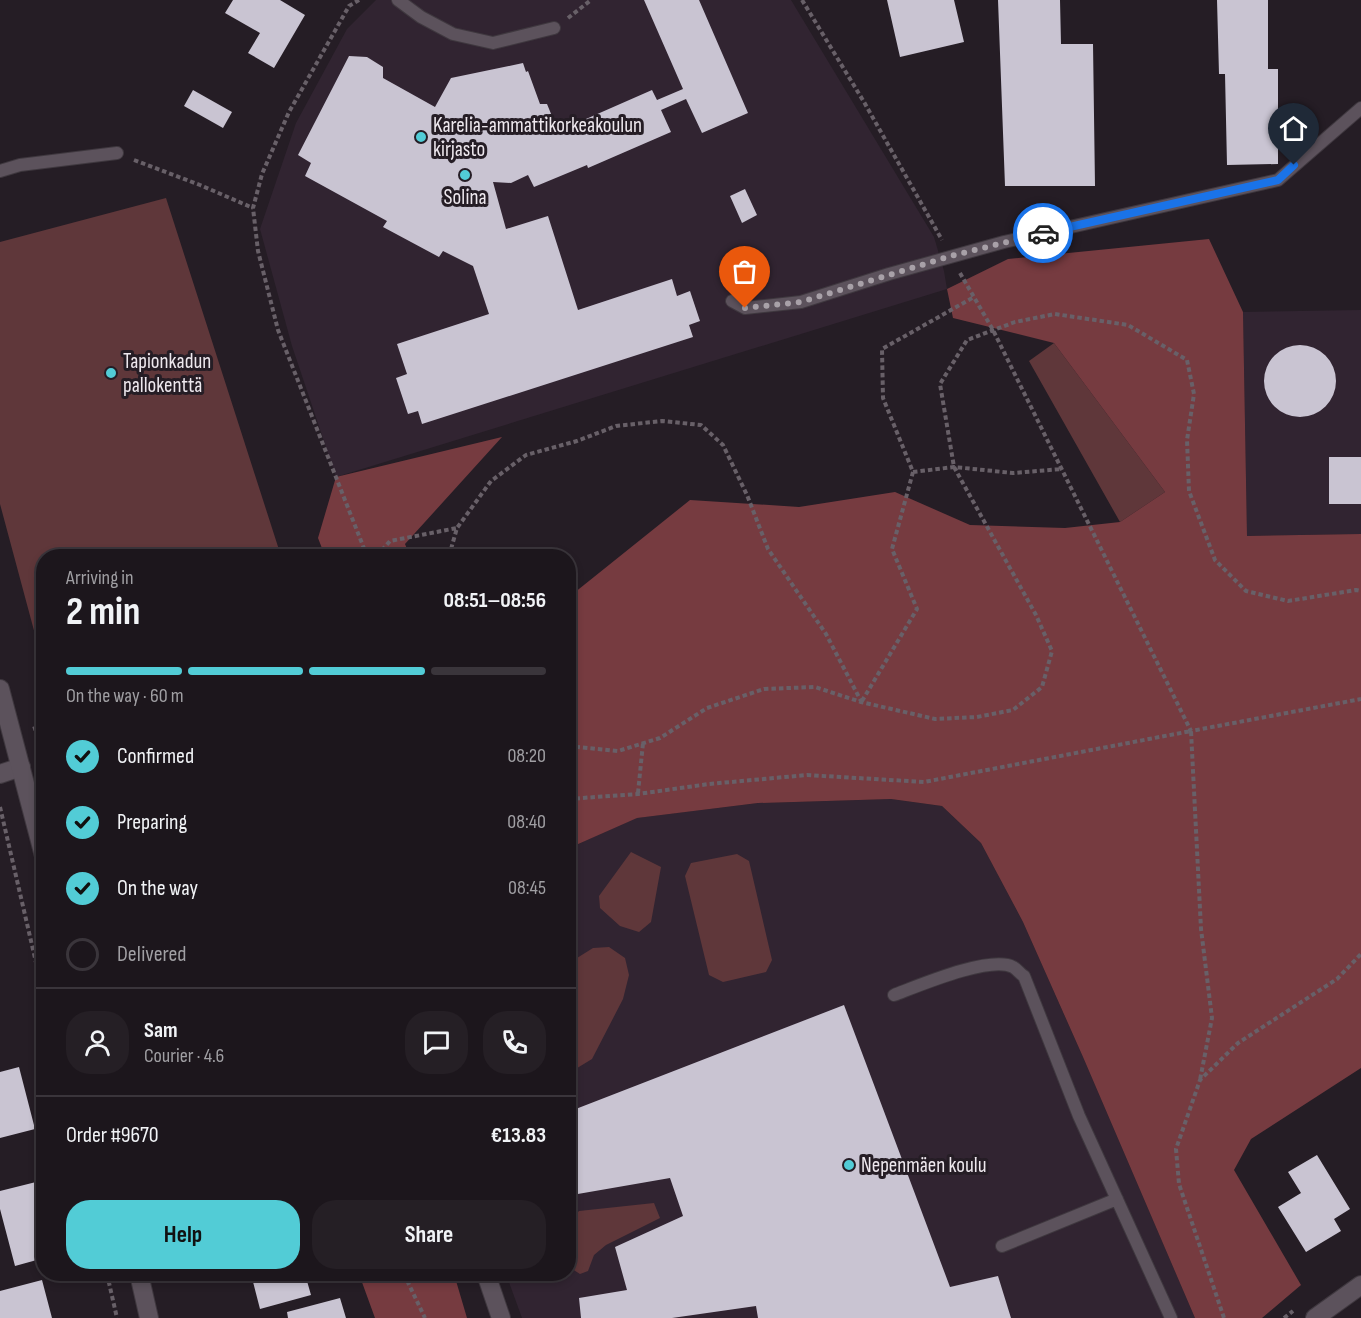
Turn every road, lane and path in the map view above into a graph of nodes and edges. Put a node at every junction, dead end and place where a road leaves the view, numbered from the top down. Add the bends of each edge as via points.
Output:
1 (360, 0) edge
2 (398, 0) edge
3 (591, 0) edge
4 (802, 0) edge
5 (554, 28) joint
6 (1361, 108) edge
7 (117, 153) joint
8 (0, 171) edge
9 (253, 208) junction
10 (951, 256) junction
11 (974, 297) junction
12 (732, 301) dead end
13 (993, 330) junction
14 (954, 467) junction
15 (1062, 469) junction
16 (913, 472) junction
17 (457, 528) junction
18 (364, 549) edge
19 (383, 549) edge
20 (451, 549) edge
21 (1361, 591) edge
22 (0, 689) edge
23 (1361, 699) edge
24 (861, 702) junction
25 (1191, 731) junction
26 (644, 743) junction
27 (576, 747) edge
28 (21, 766) junction
29 (0, 774) edge
30 (638, 794) junction
31 (576, 799) edge
32 (0, 807) edge
33 (36, 825) edge
34 (1361, 954) edge
35 (36, 962) edge
36 (894, 995) dead end
37 (1200, 1080) junction
38 (1117, 1198) junction
39 (1002, 1246) dead end
40 (109, 1281) edge
41 (141, 1281) edge
42 (407, 1281) edge
43 (488, 1281) edge
44 (1361, 1285) edge
45 (117, 1318) edge
46 (149, 1318) edge
47 (425, 1318) edge
48 (501, 1318) edge
49 (1171, 1318) edge
50 (1224, 1318) edge
51 (1315, 1318) edge

1 - 9 path via 349,6 289,112 262,174
2 - 5 lane via 453,34 493,43
3 - 5 path
4 - 10 path
6 - 10 lane via 1278,180
7 - 8 lane
7 - 9 path
9 - 18 path via 258,251 278,330
10 - 11 path
10 - 12 lane via 801,302 745,308
11 - 13 path
11 - 16 path via 882,349 883,398
13 - 14 path via 967,340 940,384
13 - 15 path
13 - 21 path via 1055,314 1128,326 1187,360 1194,394 1187,440 1189,491 1215,560 1246,591 1288,601
14 - 15 path via 1013,473
14 - 16 path
14 - 24 path via 1052,651 1042,687 1013,710 977,717 935,718
15 - 25 path
16 - 24 path via 892,549 917,609
17 - 19 path via 390,541
17 - 20 path
17 - 24 path via 491,481 526,455 616,426 662,422 701,425 723,445 768,549 826,634
22 - 28 street
23 - 25 path
24 - 26 path via 815,687 764,689 707,708 660,738
25 - 30 path via 924,782 807,775
25 - 37 path via 1201,929 1212,1018
26 - 27 path via 618,752
26 - 30 path
28 - 29 street
28 - 33 street
30 - 31 path
32 - 35 path
34 - 37 path via 1337,979 1238,1043
36 - 38 lane via 960,971 997,964 1012,966 1024,976 1079,1116
37 - 50 path via 1176,1149 1179,1184
38 - 39 lane
38 - 49 lane
40 - 45 path
41 - 46 street
42 - 47 path
43 - 48 street
44 - 51 street

